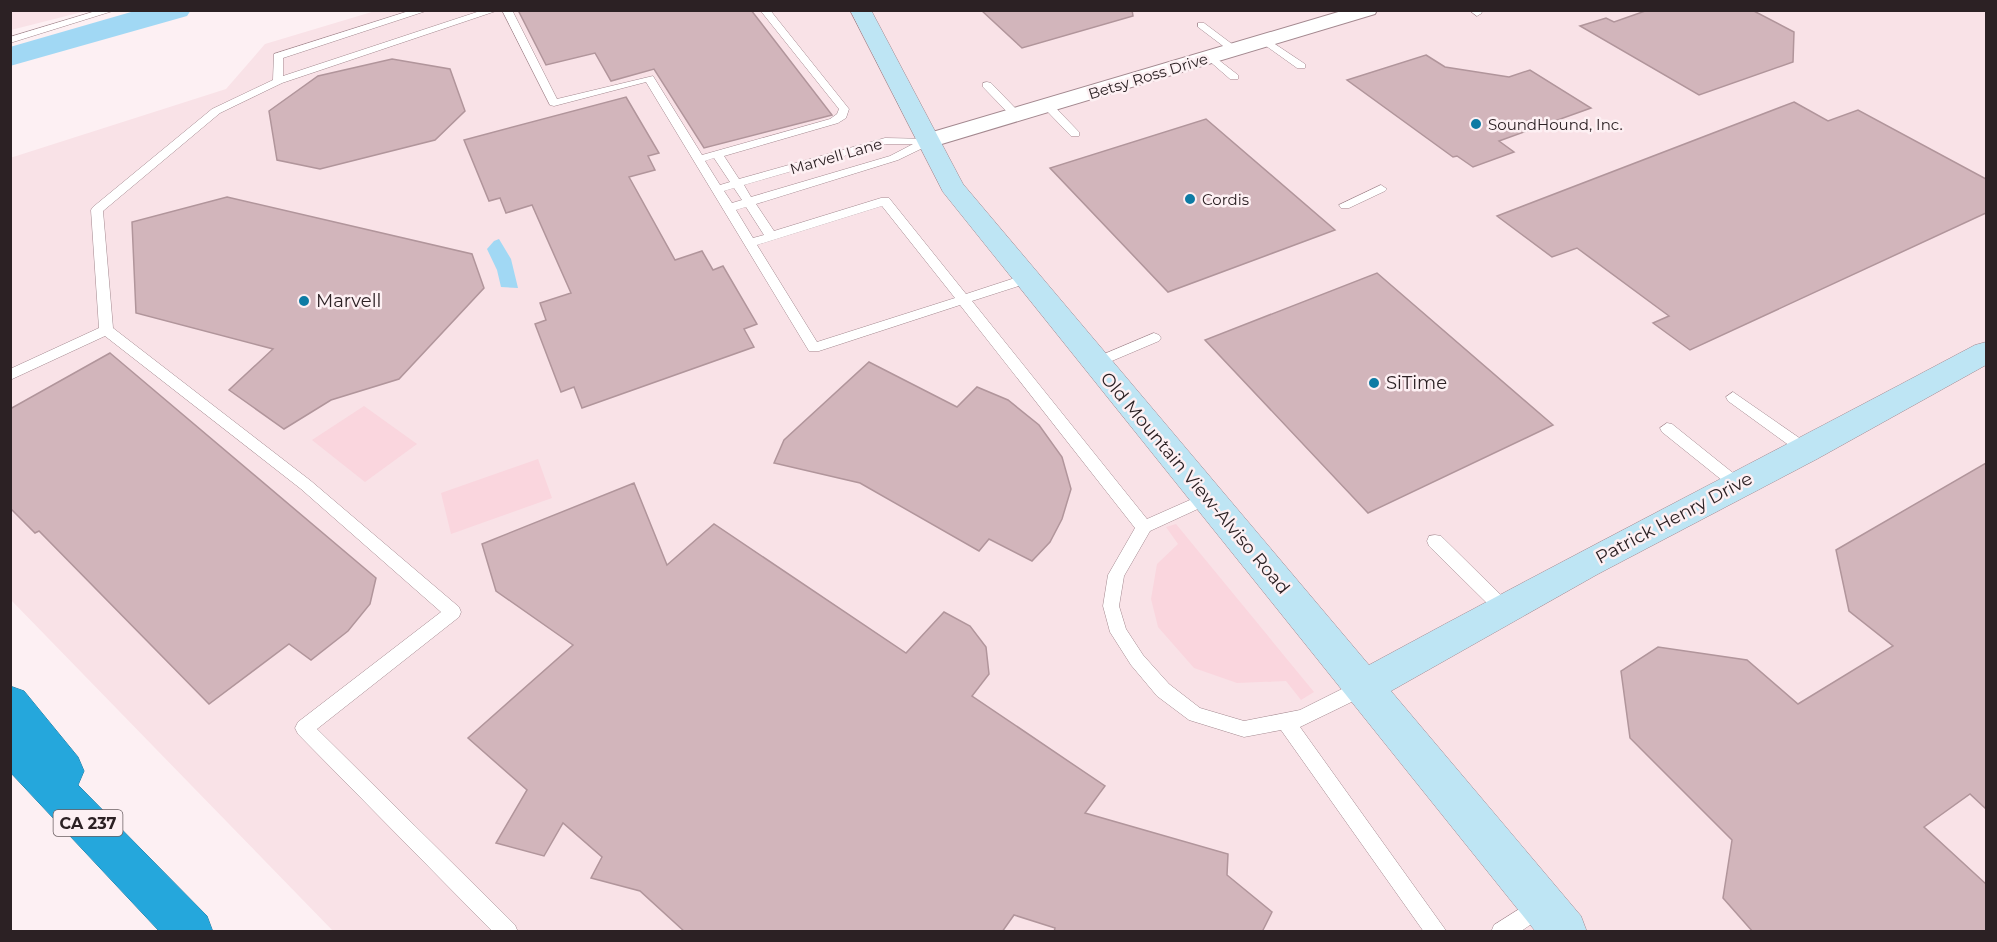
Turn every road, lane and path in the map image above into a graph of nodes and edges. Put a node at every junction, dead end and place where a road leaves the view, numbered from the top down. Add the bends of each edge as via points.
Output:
1 (111, 10) edge
2 (424, 10) edge
3 (494, 10) edge
4 (507, 10) edge
5 (765, 10) edge
6 (860, 10) edge
7 (1368, 10) edge
8 (1201, 25) dead end
9 (10, 40) edge
10 (1266, 41) junction
11 (1235, 50) junction
12 (1211, 57) junction
13 (1300, 66) dead end
14 (1234, 77) dead end
15 (278, 81) junction
16 (987, 85) dead end
17 (1048, 106) junction
18 (1016, 115) junction
19 (1075, 134) dead end
20 (927, 141) junction
21 (717, 154) junction
22 (699, 159) junction
23 (737, 184) junction
24 (718, 189) junction
25 (1381, 189) dead end
26 (749, 202) junction
27 (1345, 205) dead end
28 (729, 208) junction
29 (771, 236) junction
30 (750, 243) junction
31 (1026, 279) junction
32 (962, 299) junction
33 (106, 330) junction
34 (1154, 338) dead end
35 (1986, 352) edge
36 (1095, 363) junction
37 (10, 375) edge
38 (1732, 397) dead end
39 (1667, 428) dead end
40 (1806, 450) junction
41 (1738, 485) junction
42 (1208, 498) junction
43 (1144, 527) junction
44 (1435, 541) dead end
45 (1505, 610) junction
46 (1364, 687) junction
47 (10, 703) edge
48 (1285, 721) junction
49 (10, 743) edge
50 (178, 917) edge
51 (1554, 918) edge
52 (508, 932) edge
53 (1437, 932) edge
54 (1502, 932) edge

1 - 9 lane
2 - 15 lane via 278,56
3 - 15 lane
4 - 22 lane via 554,103 649,78
5 - 21 lane via 844,109 842,116
6 - 20 street, Old Mountain View-Alviso Road
7 - 10 street, Betsy Ross Drive
8 - 11 lane
10 - 11 street, Betsy Ross Drive
10 - 13 lane
11 - 12 street, Betsy Ross Drive
12 - 14 lane
12 - 17 street, Betsy Ross Drive
15 - 33 lane via 216,111 98,210
16 - 18 lane
17 - 18 street, Betsy Ross Drive
17 - 19 lane
18 - 20 street, Betsy Ross Drive
20 - 23 lane, Marvell Lane via 885,141
20 - 26 lane, Marvell Lane via 894,159
20 - 31 street, Old Mountain View-Alviso Road via 952,188
21 - 22 lane
21 - 23 lane
22 - 24 lane
23 - 24 lane, Marvell Lane
23 - 26 lane
24 - 28 lane
25 - 27 lane
26 - 28 lane, Marvell Lane
26 - 29 lane
28 - 30 lane
29 - 30 lane
29 - 32 lane via 885,201
30 - 32 lane via 814,348
31 - 32 lane
31 - 36 street, Old Mountain View-Alviso Road
32 - 43 lane
33 - 37 lane
33 - 52 lane via 306,485 453,612 304,728
34 - 36 lane
35 - 40 street, Patrick Henry Drive
36 - 42 street, Old Mountain View-Alviso Road
38 - 40 lane
39 - 41 lane
40 - 41 street, Patrick Henry Drive
41 - 45 street, Patrick Henry Drive
42 - 43 lane
42 - 46 street, Old Mountain View-Alviso Road
43 - 48 lane via 1116,575 1111,606 1118,632 1137,660 1163,690 1195,714 1244,729
44 - 45 lane
45 - 46 street, Patrick Henry Drive
46 - 48 lane via 1302,718
46 - 51 street, Old Mountain View-Alviso Road
47 - 50 highway
48 - 53 lane
49 - 50 highway, CA 237
51 - 54 lane

